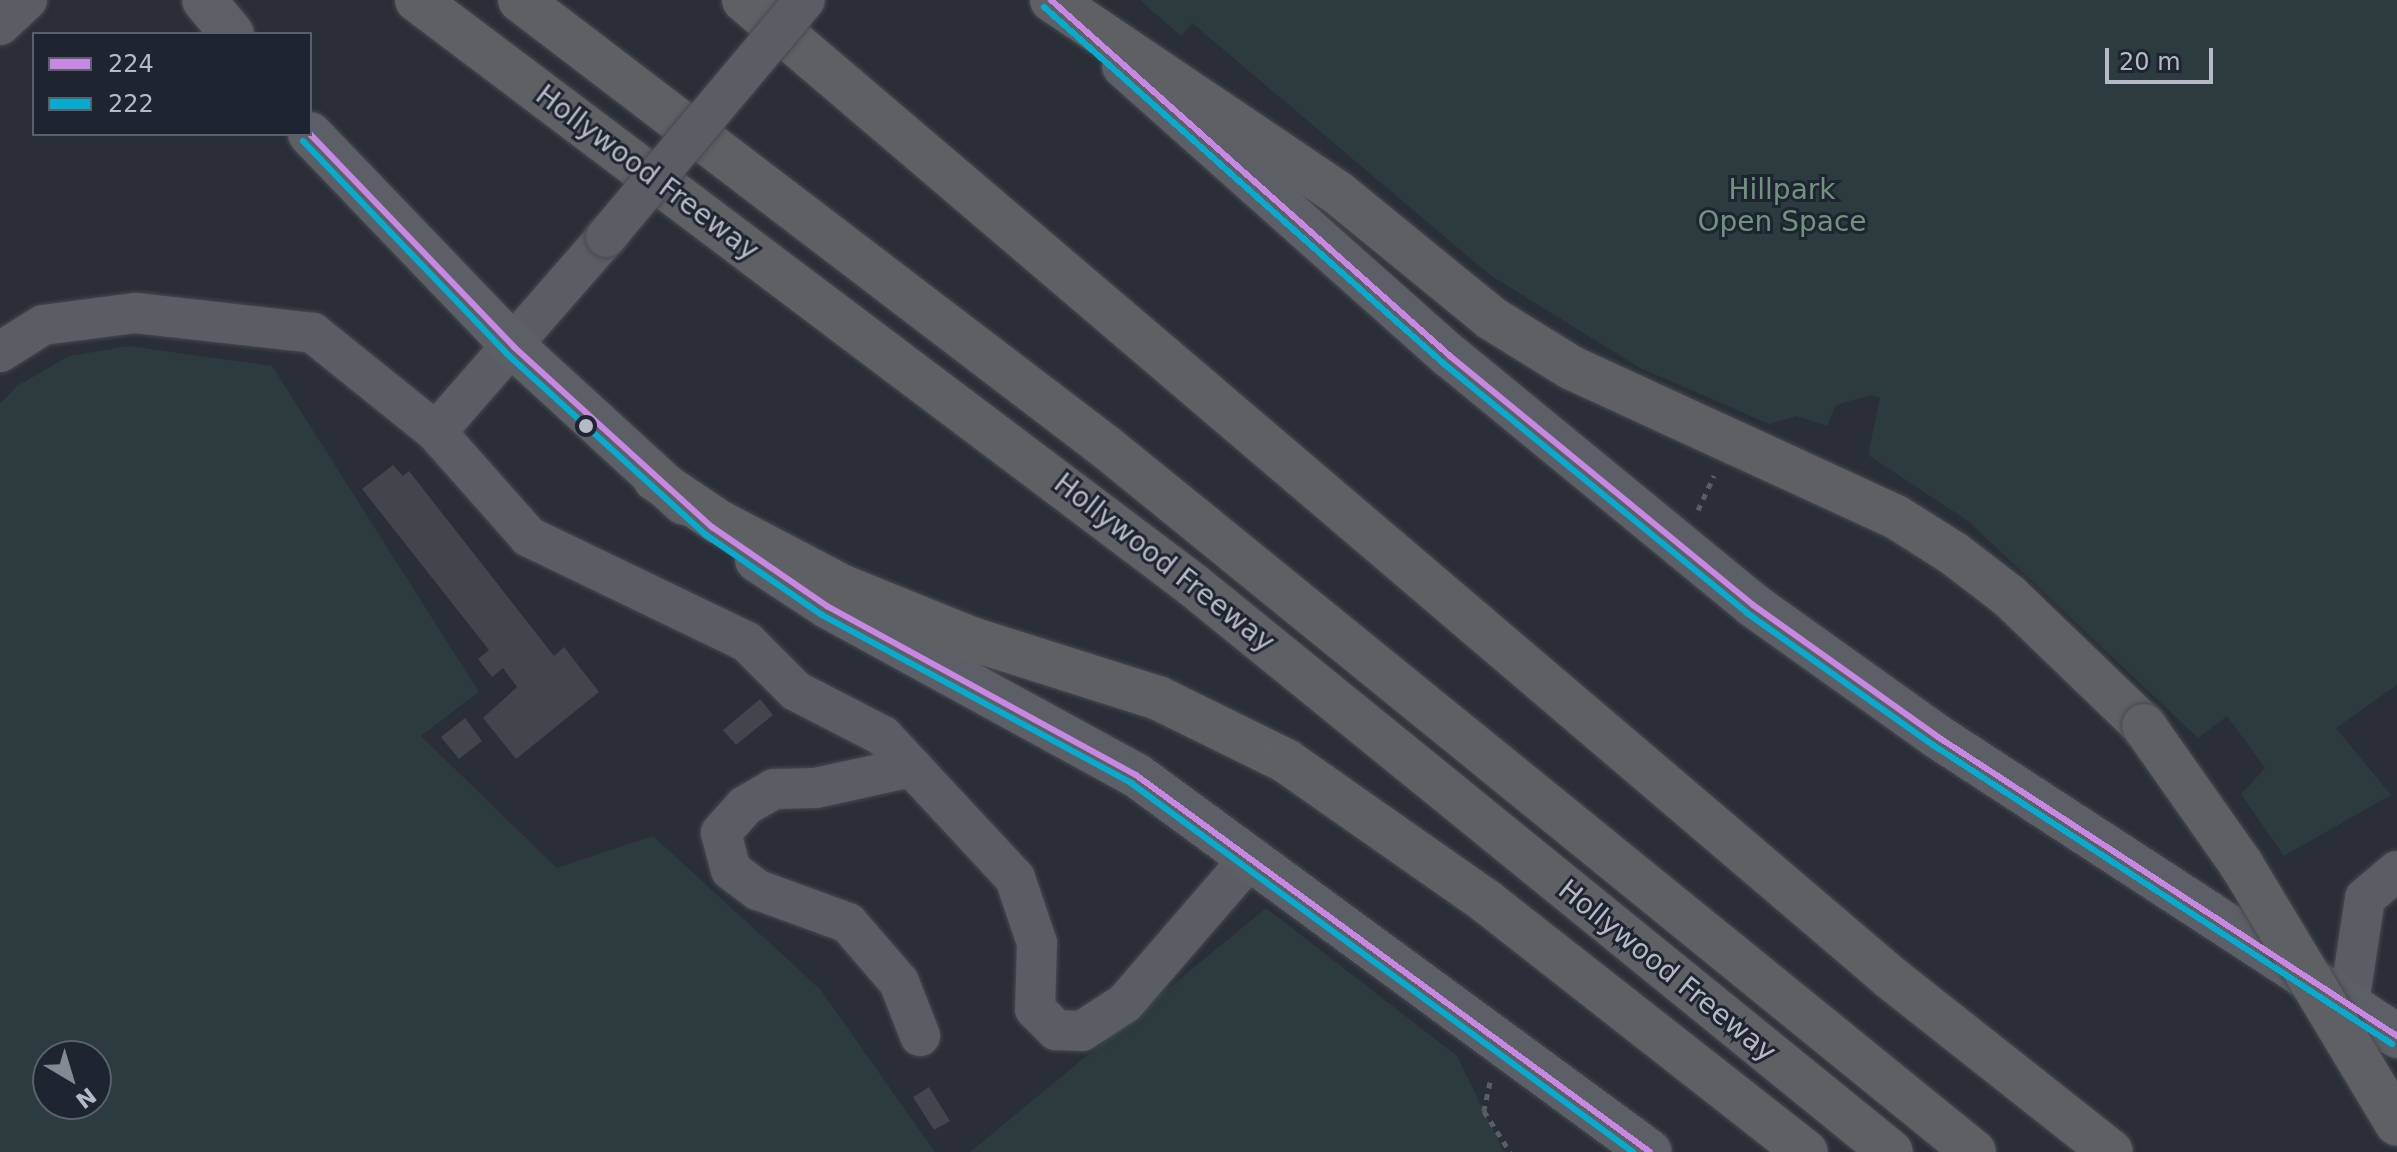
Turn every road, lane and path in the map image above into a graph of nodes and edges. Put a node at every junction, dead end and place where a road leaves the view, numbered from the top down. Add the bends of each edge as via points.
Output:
1 (27, 0) edge
2 (204, 0) edge
3 (417, 0) edge
4 (520, 0) edge
5 (744, 0) edge
6 (805, 0) edge
7 (1051, 0) edge
8 (0, 25) edge
9 (230, 32) edge
10 (312, 136) edge
11 (514, 347) junction
12 (0, 352) edge
13 (436, 432) junction
14 (655, 479) junction
15 (912, 767) junction
16 (1251, 857) junction
17 (2397, 871) edge
18 (2349, 1003) junction
19 (920, 1036) dead end
20 (2397, 1036) edge
21 (2397, 1124) edge
22 (1496, 1135) dead end
23 (1510, 1152) edge
24 (1650, 1152) edge
25 (1806, 1152) edge
26 (1891, 1152) edge
27 (1974, 1152) edge
28 (2111, 1152) edge

1 - 8 street
2 - 9 main road
3 - 26 highway, Hollywood Freeway via 1181,575
4 - 27 highway via 1118,457
5 - 28 highway via 1891,978
6 - 11 street, bridge
7 - 18 main road via 1450,356 1753,605 1938,737
7 - 21 highway, bridge via 1338,193 1491,318 1558,360 1896,517 2009,596 2144,726 2241,864
10 - 11 main road
11 - 13 street
11 - 14 main road
12 - 13 street via 43,325 136,313 313,333
13 - 15 street via 529,537 747,642 796,691 883,736
14 - 16 main road via 712,527 827,606 1136,775
14 - 25 highway via 732,529 843,587 972,639 1158,698 1286,761 1487,902
15 - 16 street via 1015,878 1037,943 1035,1009 1056,1030 1082,1031 1125,1003
15 - 19 street via 816,788 774,789 745,806 721,833 731,870 758,890 848,923 899,982
16 - 24 main road
17 - 18 street via 2365,898
18 - 20 main road
22 - 23 path

